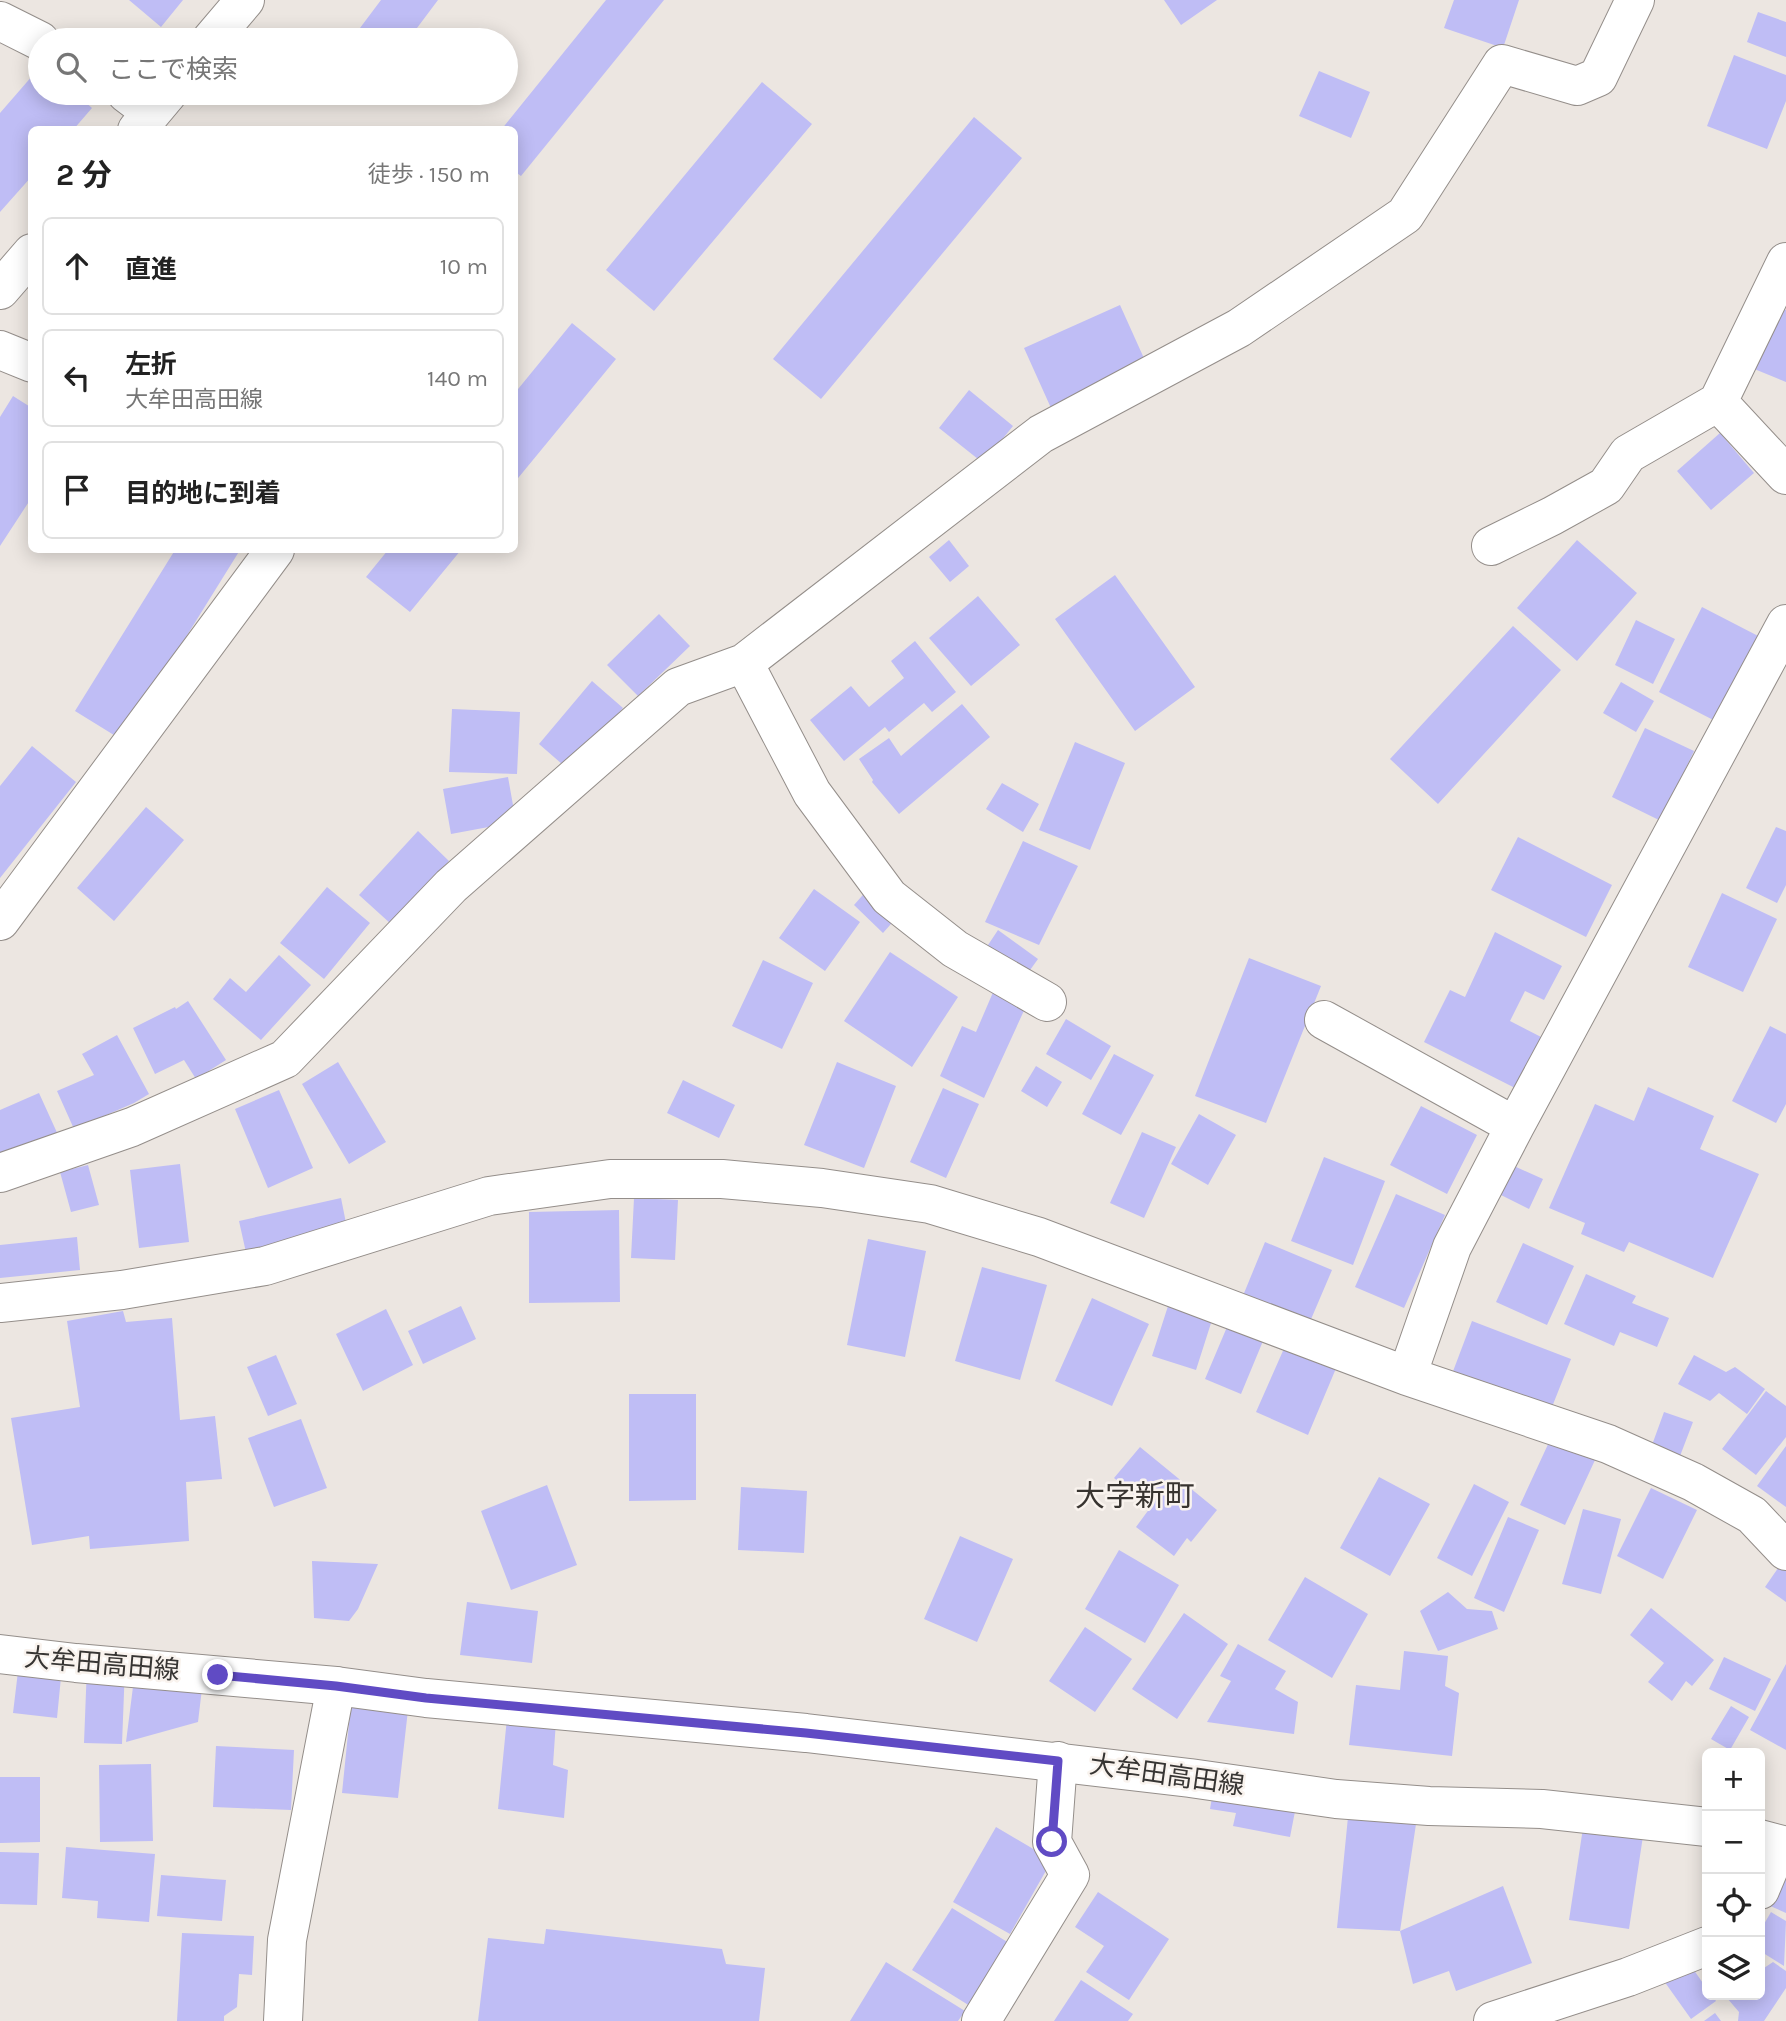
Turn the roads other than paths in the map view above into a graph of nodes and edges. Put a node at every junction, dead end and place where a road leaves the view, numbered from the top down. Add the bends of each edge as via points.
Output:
1 (245, 0) edge
2 (1635, 0) edge
3 (0, 21) edge
4 (221, 28) edge
5 (28, 35) edge
6 (28, 258) edge
7 (1786, 262) edge
8 (0, 290) edge
9 (0, 350) edge
10 (28, 361) edge
11 (1717, 402) junction
12 (1786, 475) edge
13 (1491, 546) dead end
14 (273, 553) edge
15 (1786, 624) edge
16 (744, 663) junction
17 (0, 921) edge
18 (1047, 1002) dead end
19 (1324, 1020) dead end
20 (1515, 1126) junction
21 (0, 1173) edge
22 (0, 1303) edge
23 (1406, 1376) junction
24 (1786, 1551) edge
25 (0, 1654) edge
26 (336, 1686) junction
27 (1058, 1761) junction
28 (1702, 1826) edge
29 (1775, 1843) edge
30 (1765, 1874) edge
31 (1702, 1948) edge
32 (283, 2021) edge
33 (981, 2021) edge
34 (1493, 2021) edge

1 - 4 street
2 - 16 street via 1598,77 1577,86 1502,64 1405,215 1239,328 1041,434
3 - 5 street
6 - 8 street
7 - 11 street
9 - 10 street
11 - 12 street
11 - 13 street via 1628,454 1605,486
14 - 17 street
15 - 20 street
16 - 18 street via 812,793 889,897 955,949
16 - 21 street via 678,687 451,886 285,1059 132,1127
19 - 20 street
20 - 23 street via 1452,1247
22 - 23 street via 122,1290 265,1266 489,1196 610,1179 722,1179 930,1203 1039,1237
23 - 24 street via 1608,1444 1693,1482 1752,1515
25 - 26 street, 大牟田高田線
26 - 27 street, 大牟田高田線
26 - 32 street via 287,1940
27 - 28 street, 大牟田高田線 via 1336,1799 1542,1809
27 - 33 street via 1052,1842 1070,1875
29 - 30 street
31 - 34 street

